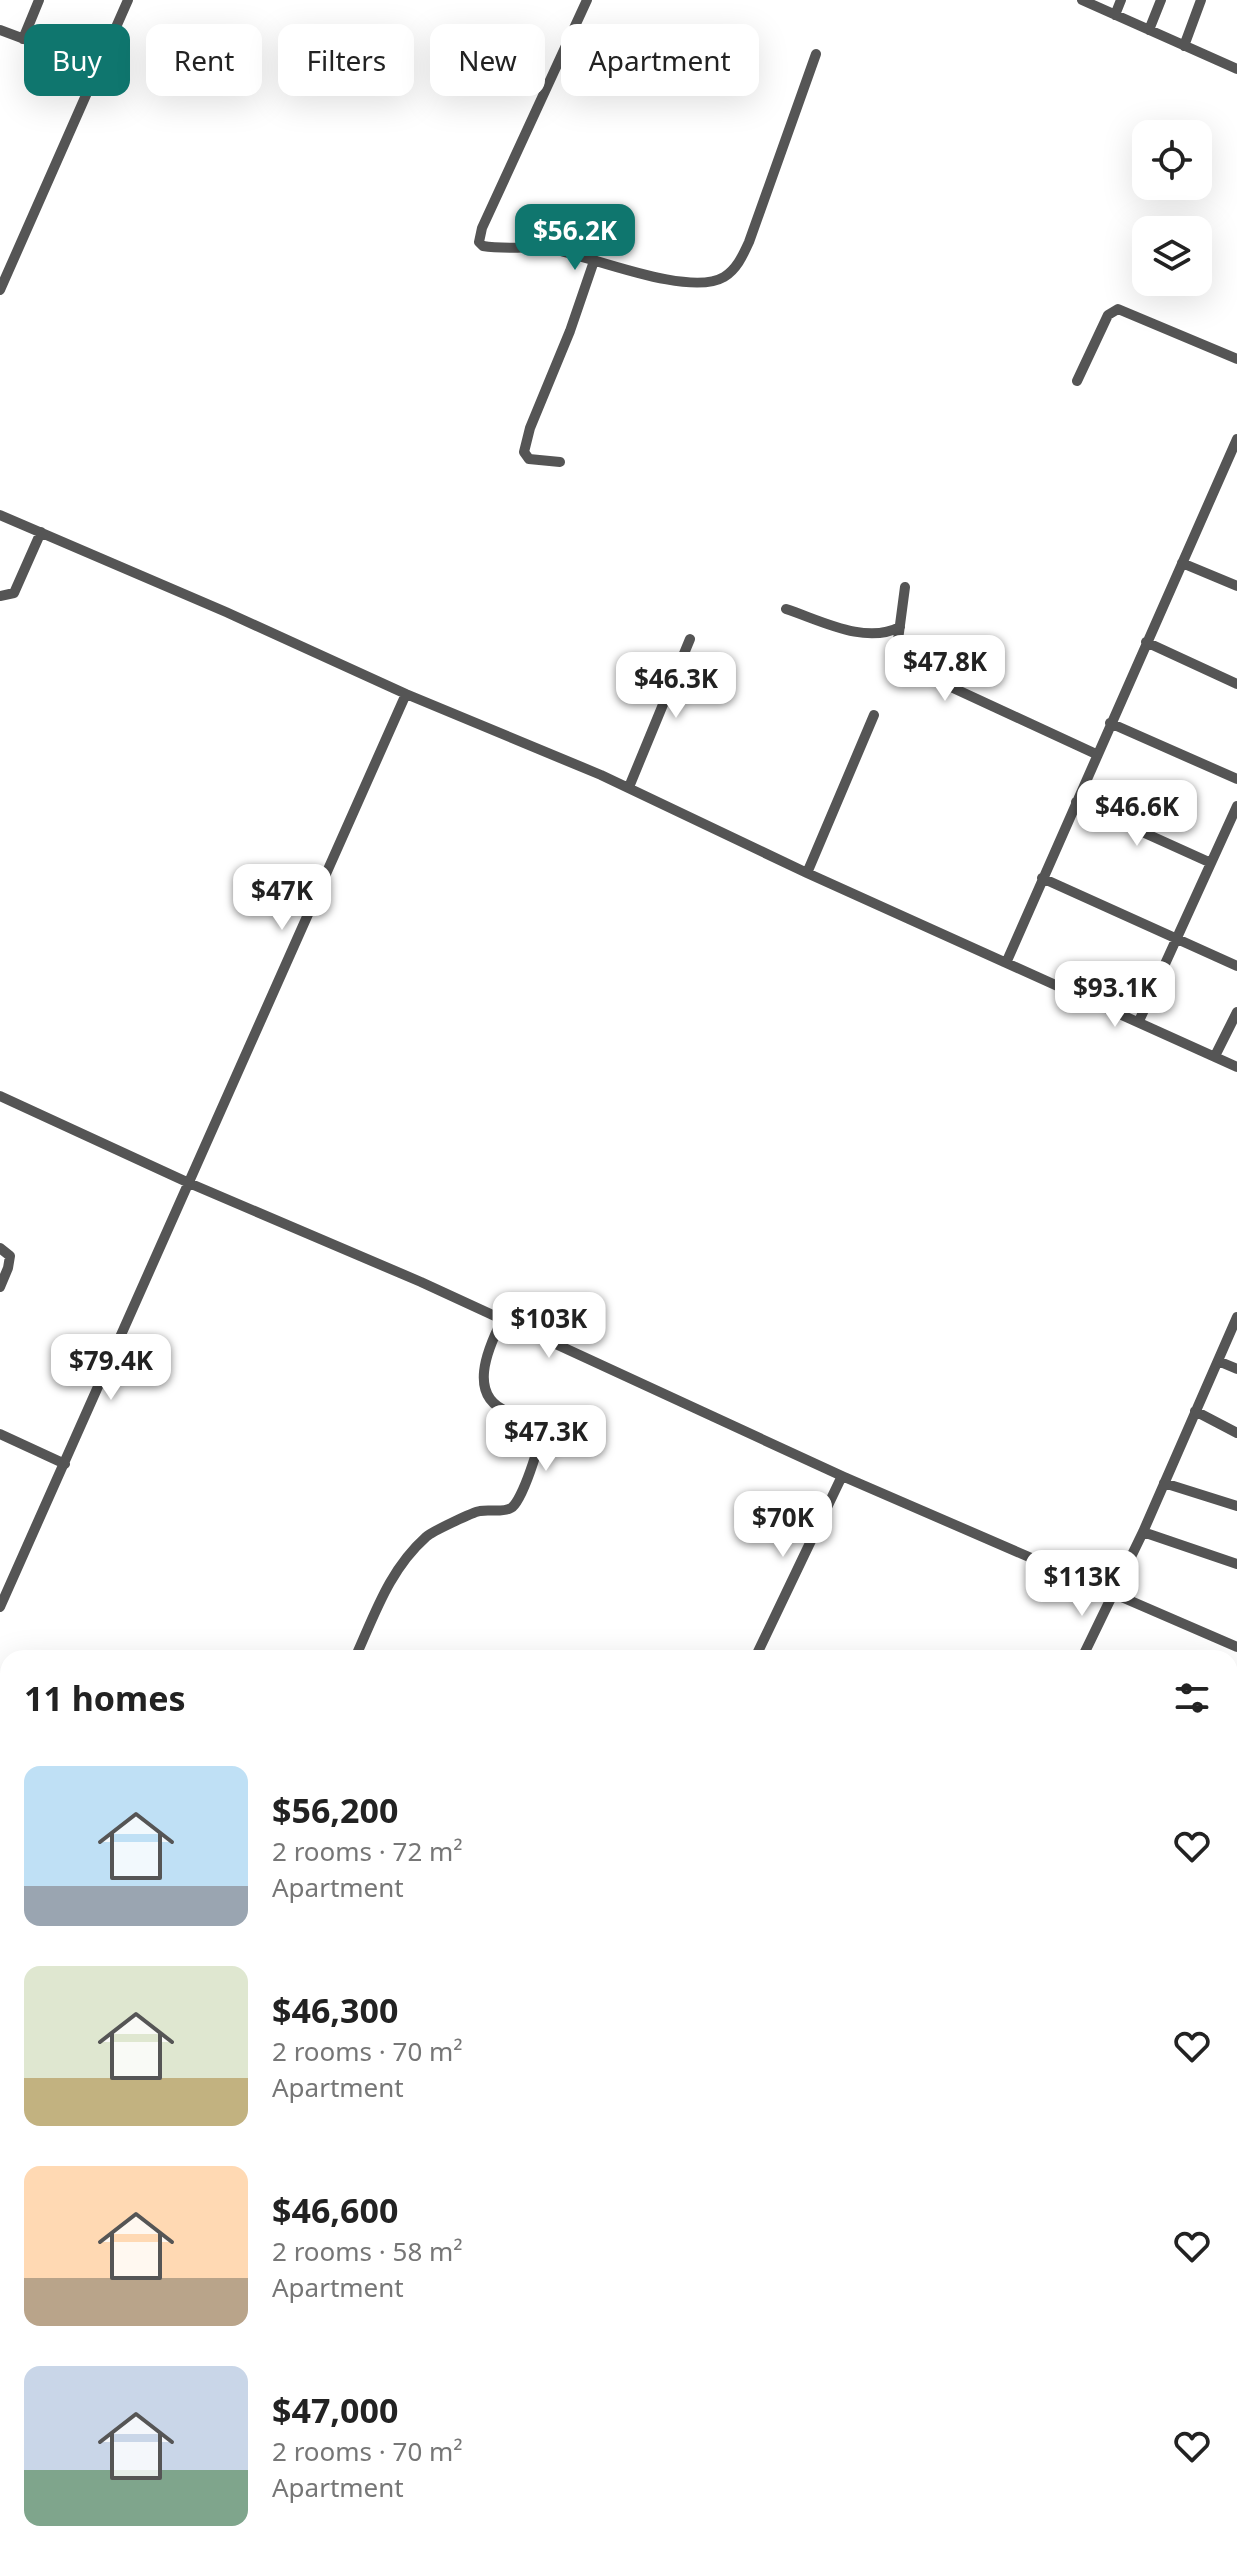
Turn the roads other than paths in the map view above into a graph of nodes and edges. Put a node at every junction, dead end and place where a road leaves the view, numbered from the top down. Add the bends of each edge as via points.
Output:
1 (39, 0) edge
2 (128, 0) edge
3 (587, 0) edge
4 (1082, 0) edge
5 (1121, 0) edge
6 (1161, 0) edge
7 (1201, 0) edge
8 (1115, 15) junction
9 (118, 24) edge
10 (0, 30) edge
11 (1149, 30) junction
12 (23, 39) joint
13 (1184, 46) junction
14 (816, 54) dead end
15 (1237, 69) edge
16 (86, 96) edge
17 (594, 261) junction
18 (0, 290) edge
19 (1237, 359) edge
20 (1077, 381) dead end
21 (1237, 439) edge
22 (560, 462) dead end
23 (0, 515) edge
24 (41, 532) junction
25 (1182, 563) junction
26 (1237, 586) edge
27 (905, 587) dead end
28 (0, 596) edge
29 (786, 609) dead end
30 (900, 627) junction
31 (690, 639) dead end
32 (1146, 642) junction
33 (1237, 684) edge
34 (406, 694) junction
35 (874, 715) dead end
36 (1110, 723) junction
37 (1096, 754) junction
38 (1237, 779) edge
39 (629, 787) junction
40 (1076, 802) junction
41 (1237, 806) edge
42 (1211, 863) junction
43 (807, 873) junction
44 (1042, 878) junction
45 (1178, 938) junction
46 (1006, 963) junction
47 (1237, 966) edge
48 (1237, 1012) edge
49 (1139, 1021) junction
50 (1215, 1056) junction
51 (1237, 1067) edge
52 (0, 1096) edge
53 (189, 1183) junction
54 (0, 1248) edge
55 (0, 1287) edge
56 (1237, 1317) edge
57 (502, 1320) junction
58 (1218, 1361) junction
59 (1237, 1369) edge
60 (1195, 1411) junction
61 (1237, 1433) edge
62 (0, 1434) edge
63 (65, 1464) junction
64 (842, 1476) junction
65 (1164, 1483) junction
66 (1237, 1506) edge
67 (1143, 1532) junction
68 (1237, 1564) edge
69 (1112, 1593) junction
70 (0, 1607) edge
71 (1237, 1647) edge
72 (359, 1650) edge
73 (759, 1650) edge
74 (1086, 1650) edge

1 - 12 street
2 - 9 street
3 - 17 street via 479,242 546,248
4 - 8 street
5 - 8 street
6 - 11 street
7 - 13 street
8 - 11 street
10 - 12 street
11 - 13 street
13 - 15 street
14 - 17 street via 753,231 731,272 704,283
16 - 18 street
17 - 22 street via 524,452 529,459
19 - 20 street via 1118,309 1108,315
21 - 25 street
23 - 24 street
24 - 28 street via 14,593
24 - 34 street
25 - 26 street
25 - 32 street
27 - 30 street
29 - 30 street via 863,633
30 - 37 street via 897,662
31 - 39 street
32 - 33 street
32 - 36 street
34 - 39 street
34 - 53 street
35 - 43 street
36 - 37 street
36 - 38 street
37 - 40 street
39 - 43 street
40 - 42 street
40 - 44 street
41 - 42 street
42 - 45 street
43 - 46 street
44 - 45 street
44 - 46 street
45 - 47 street
45 - 49 street
46 - 49 street
48 - 50 street
49 - 50 street
50 - 51 street
52 - 53 street
53 - 57 street
53 - 63 street
54 - 55 street via 10,1261
56 - 58 street
57 - 64 street
57 - 72 street via 485,1356 487,1393 500,1407 541,1429 516,1503 506,1510 469,1515 437,1529 417,1546 395,1570
58 - 59 street
58 - 60 street
60 - 61 street
60 - 65 street
62 - 63 street
63 - 70 street
64 - 69 street
64 - 73 street
65 - 66 street
65 - 67 street
67 - 68 street
67 - 69 street
69 - 71 street
69 - 74 street

